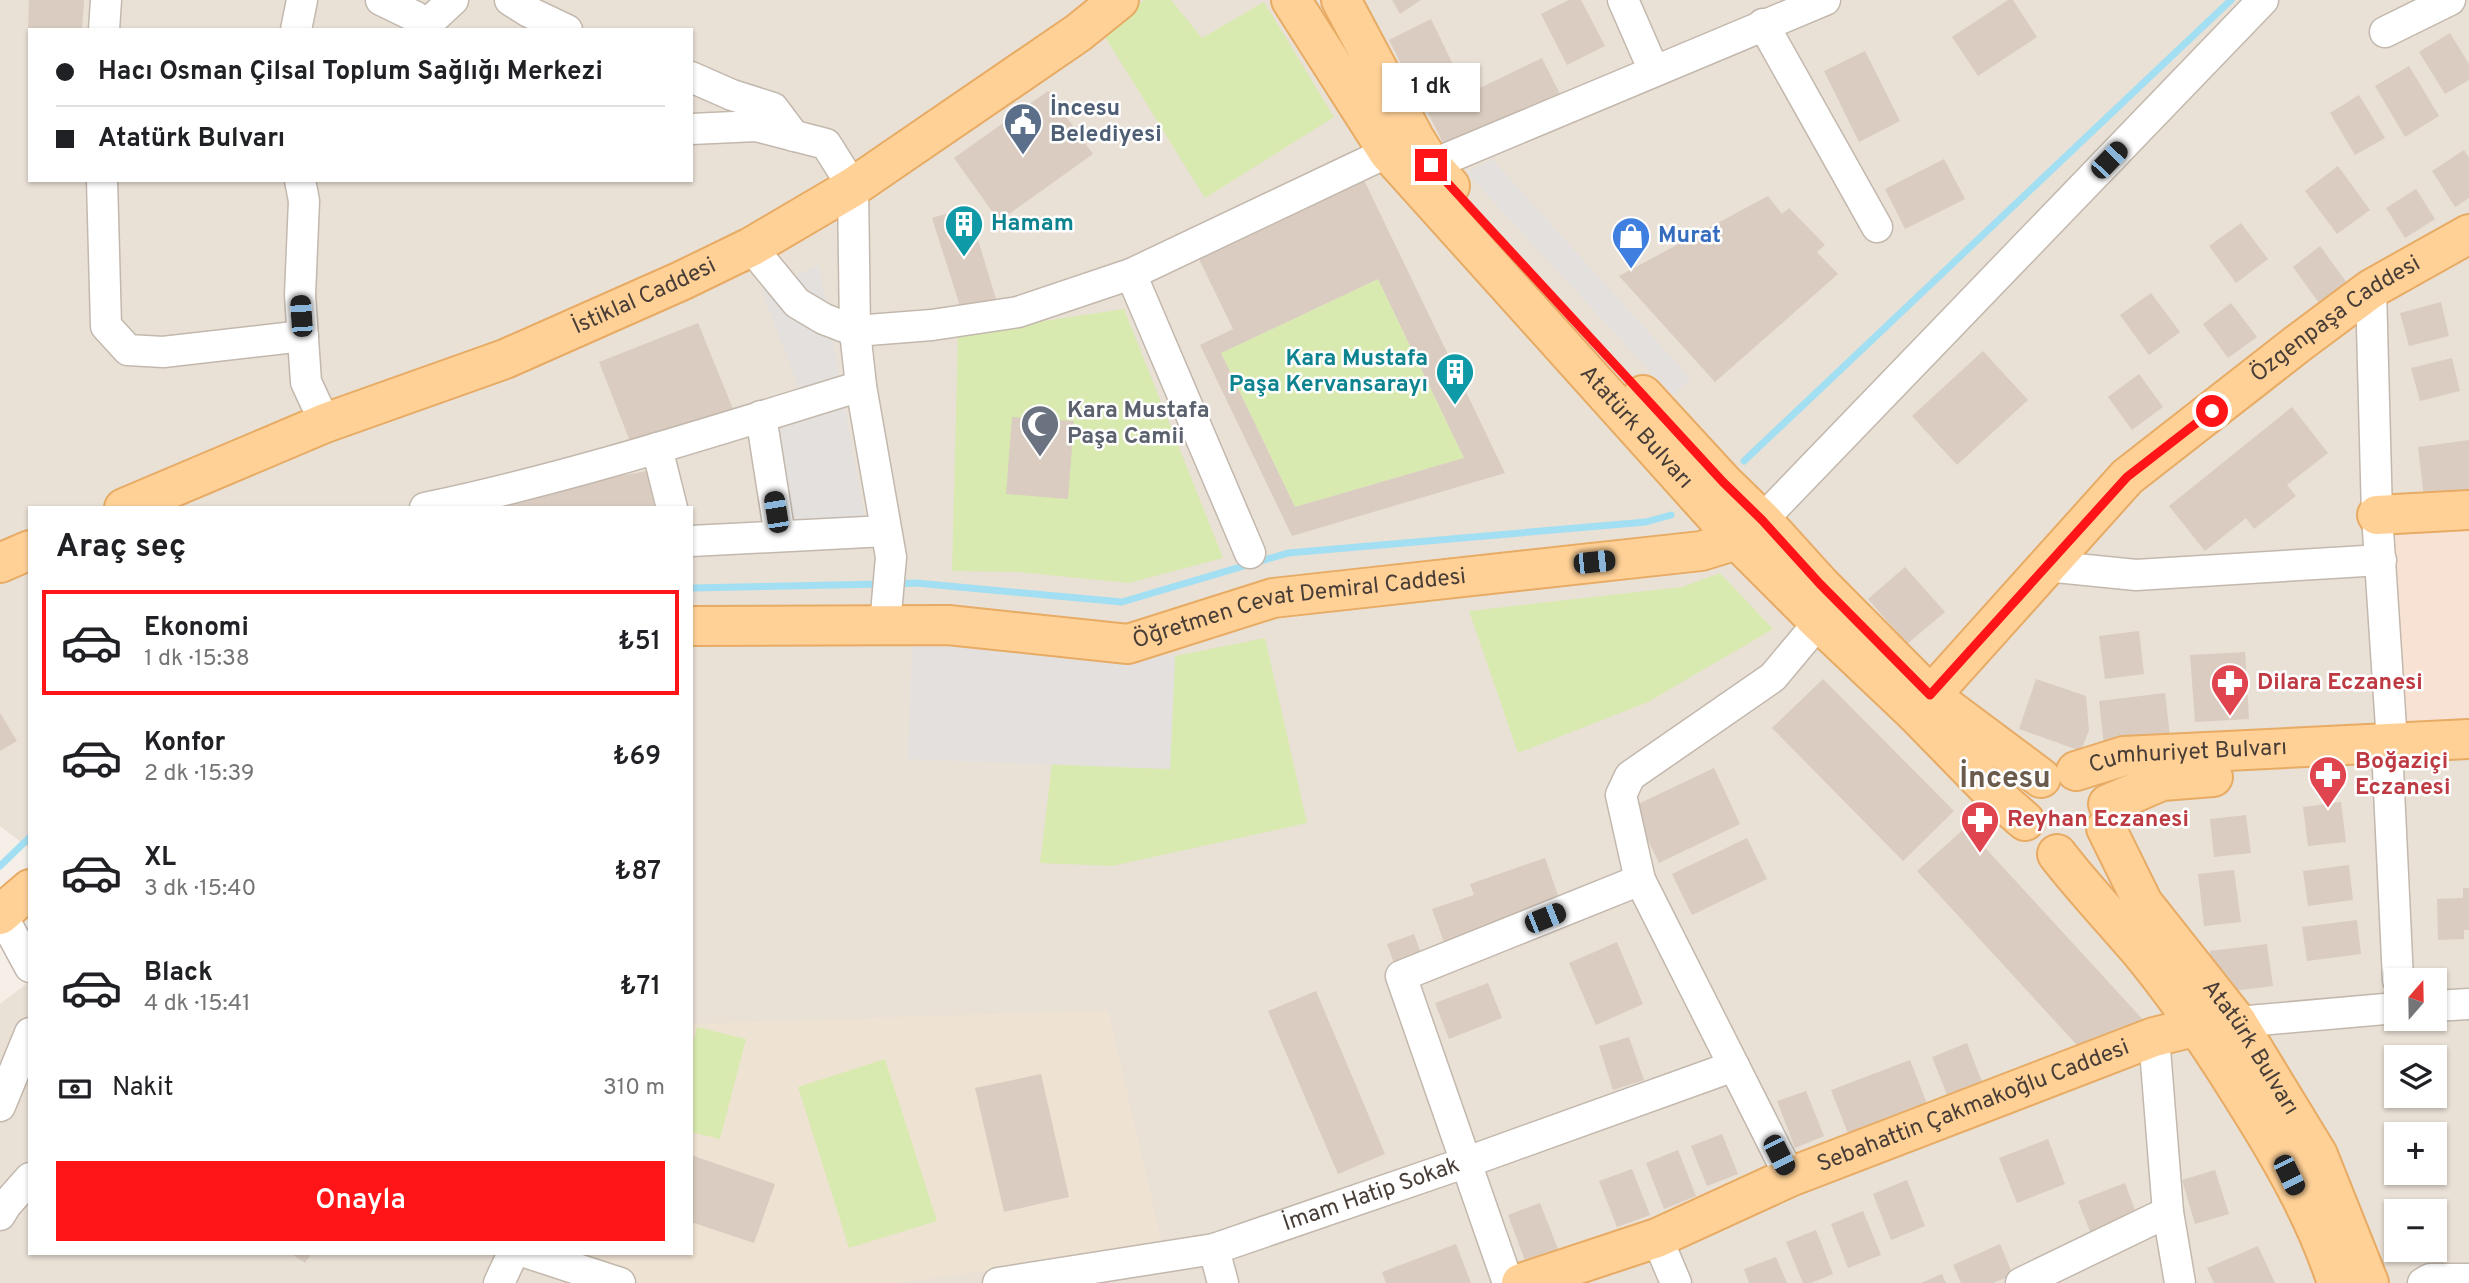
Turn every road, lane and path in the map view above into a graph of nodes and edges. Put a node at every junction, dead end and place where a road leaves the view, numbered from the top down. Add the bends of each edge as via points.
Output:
1 (106, 0) edge
2 (302, 0) edge
3 (381, 0) edge
4 (453, 0) edge
5 (510, 0) edge
6 (1119, 0) edge
7 (1291, 0) edge
8 (1341, 0) edge
9 (1623, 0) edge
10 (1825, 0) edge
11 (2263, 0) edge
12 (2450, 0) edge
13 (1763, 24) junction
14 (104, 28) edge
15 (296, 28) edge
16 (426, 28) edge
17 (563, 28) edge
18 (2385, 32) dead end
19 (1654, 71) junction
20 (693, 78) edge
21 (693, 129) edge
22 (794, 136) junction
23 (1411, 152) junction
24 (102, 182) edge
25 (300, 182) edge
26 (852, 187) junction
27 (1877, 227) dead end
28 (2469, 234) edge
29 (751, 247) junction
30 (1131, 274) junction
31 (2371, 289) junction
32 (855, 331) junction
33 (303, 336) junction
34 (862, 386) junction
35 (761, 416) junction
36 (325, 423) junction
37 (657, 448) junction
38 (129, 506) edge
39 (435, 506) edge
40 (672, 506) edge
41 (2469, 510) edge
42 (2377, 515) junction
43 (1749, 530) junction
44 (780, 536) junction
45 (693, 541) edge
46 (888, 544) junction
47 (28, 551) edge
48 (1250, 553) dead end
49 (2381, 560) junction
50 (0, 563) edge
51 (2046, 566) junction
52 (886, 614) junction
53 (1819, 622) junction
54 (693, 625) edge
55 (1923, 704) junction
56 (2469, 739) edge
57 (2390, 756) junction
58 (2469, 766) edge
59 (2059, 775) junction
60 (2107, 816) junction
61 (2025, 821) junction
62 (2057, 854) junction
63 (1640, 880) junction
64 (8, 908) edge
65 (28, 962) edge
66 (2398, 968) edge
67 (2469, 1004) edge
68 (2447, 1005) edge
69 (2384, 1008) edge
70 (2237, 1022) junction
71 (2198, 1026) junction
72 (2154, 1037) junction
73 (28, 1038) edge
74 (1734, 1066) junction
75 (0, 1106) edge
76 (1466, 1162) junction
77 (1790, 1177) junction
78 (28, 1180) edge
79 (2, 1207) edge
80 (2168, 1212) junction
81 (1657, 1238) junction
82 (1214, 1249) junction
83 (512, 1255) edge
84 (534, 1255) edge
85 (2469, 1279) edge
86 (499, 1283) edge
87 (620, 1283) edge
88 (998, 1283) edge
89 (1223, 1283) edge
90 (1508, 1283) edge
91 (1521, 1283) edge
92 (1676, 1283) edge
93 (2021, 1283) edge
94 (2180, 1283) edge
95 (2337, 1283) edge
96 (2369, 1283) edge
97 (2423, 1283) edge

1 - 14 street
2 - 15 street
3 - 16 street
4 - 16 street
5 - 17 street
6 - 26 main road, İstiklal Caddesi via 1078,33
7 - 23 main road, Atatürk Bulvarı
8 - 23 main road, Atatürk Bulvarı
9 - 19 street
10 - 13 street
11 - 43 street
12 - 18 street
13 - 19 street
13 - 27 street
19 - 23 street
20 - 22 street via 773,108
21 - 22 street via 756,126
22 - 26 street via 826,144
23 - 30 street
23 - 43 main road, Atatürk Bulvarı via 1723,482
24 - 33 street via 106,326 128,351 163,352
25 - 33 street
26 - 29 main road, İstiklal Caddesi
26 - 32 street
28 - 31 main road, Özgenpaşa Caddesi
29 - 32 street via 797,303
29 - 36 main road, İstiklal Caddesi via 505,359
30 - 32 street via 1018,312
30 - 48 street
31 - 42 street
31 - 51 main road, Özgenpaşa Caddesi via 2127,477
32 - 34 street
33 - 36 street via 306,382
34 - 35 street
34 - 46 street
35 - 37 street
35 - 44 street
36 - 38 main road, İstiklal Caddesi
37 - 39 street
37 - 40 street
41 - 42 main road
42 - 49 street
43 - 52 main road, Öğretmen Cevat Demiral Caddesi via 1701,551 1273,598 1128,644
43 - 53 main road, Atatürk Bulvarı
43 - 55 main road, Atatürk Bulvarı via 1820,584
44 - 45 street
44 - 46 street
46 - 52 street
47 - 50 main road
49 - 51 street via 2136,575
49 - 57 street
51 - 55 main road, Özgenpaşa Caddesi
52 - 54 main road, Öğretmen Cevat Demiral Caddesi
53 - 55 main road, Atatürk Bulvarı
53 - 63 street via 1773,677 1630,776 1621,795
55 - 59 main road, Atatürk Bulvarı
55 - 61 main road, Atatürk Bulvarı via 1994,793
56 - 57 main road, Cumhuriyet Bulvarı
57 - 58 main road, Cumhuriyet Bulvarı
57 - 59 main road, Cumhuriyet Bulvarı via 2124,756
57 - 60 main road, Cumhuriyet Bulvarı via 2180,778 2144,787
57 - 66 street
59 - 60 main road via 2097,783
59 - 61 main road via 2026,797
60 - 62 main road via 2100,839 2080,853
60 - 70 main road, Atatürk Bulvarı via 2143,903
61 - 62 main road via 2036,842
62 - 71 main road, Atatürk Bulvarı
63 - 74 street
63 - 76 street via 1401,976
64 - 65 street
67 - 68 street
69 - 70 street
70 - 71 main road, Sebahattin Çakmakoğlu Caddesi
70 - 96 main road, Atatürk Bulvarı via 2318,1155
71 - 72 main road, Sebahattin Çakmakoğlu Caddesi
71 - 95 main road, Atatürk Bulvarı via 2277,1151 2326,1248
72 - 77 main road, Sebahattin Çakmakoğlu Caddesi
72 - 80 street
73 - 75 street
74 - 76 street, İmam Hatip Sokak
74 - 77 street
76 - 82 street, İmam Hatip Sokak
76 - 90 street
77 - 81 main road, Sebahattin Çakmakoğlu Caddesi
78 - 79 street
80 - 93 street
80 - 94 street
81 - 91 main road, Sebahattin Çakmakoğlu Caddesi
81 - 92 street
82 - 88 street, İmam Hatip Sokak
82 - 89 street
83 - 86 street
84 - 87 street
85 - 97 street

